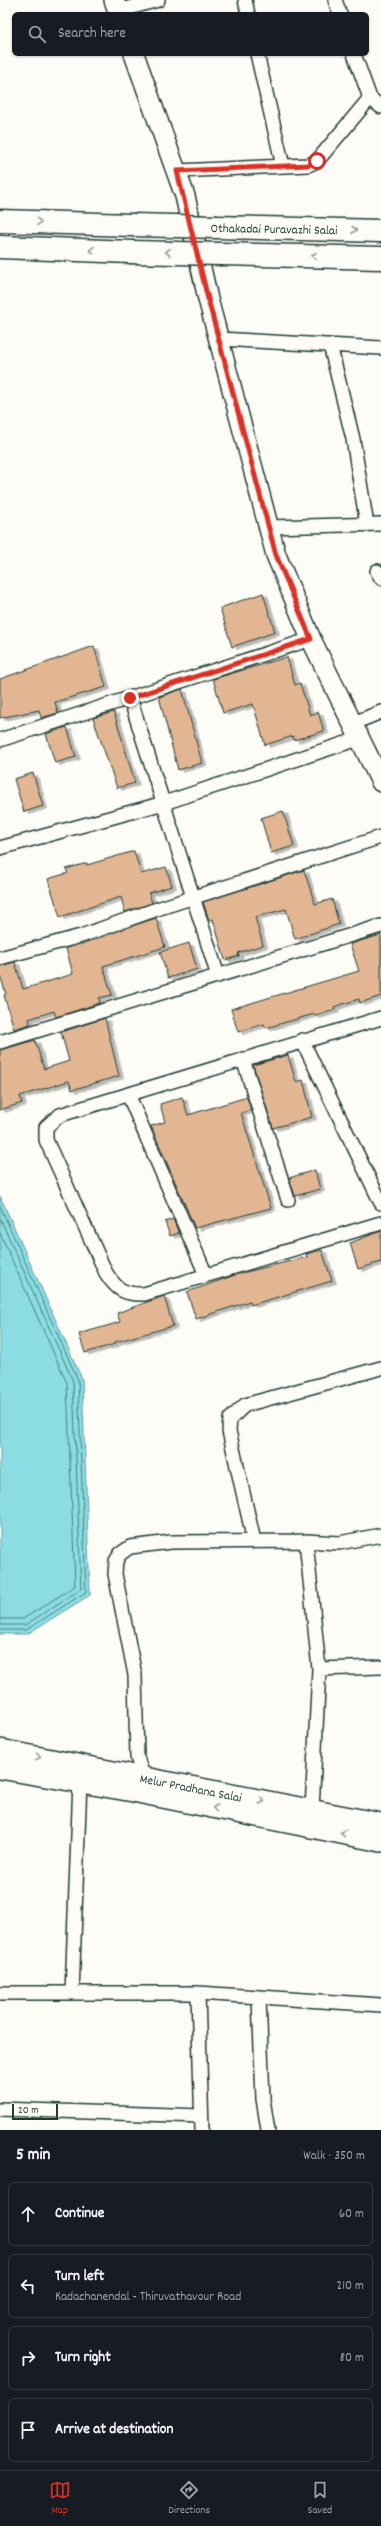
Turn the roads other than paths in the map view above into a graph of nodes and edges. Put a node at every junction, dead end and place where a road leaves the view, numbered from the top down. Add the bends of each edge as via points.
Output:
1 (158, 0) edge
2 (245, 0) edge
3 (335, 0) edge
4 (117, 8) edge
5 (248, 12) edge
6 (339, 12) edge
7 (135, 56) edge
8 (257, 56) edge
9 (355, 56) edge
10 (370, 98) junction
11 (381, 108) edge
12 (283, 166) junction
13 (177, 171) junction
14 (0, 220) edge
15 (381, 231) edge
16 (0, 247) edge
17 (381, 258) edge
18 (219, 339) junction
19 (330, 345) junction
20 (381, 348) edge
21 (381, 524) edge
22 (367, 525) junction
23 (269, 527) junction
24 (311, 639) junction
25 (130, 698) junction
26 (381, 712) edge
27 (355, 731) junction
28 (0, 740) edge
29 (381, 782) edge
30 (164, 803) junction
31 (381, 836) edge
32 (0, 848) edge
33 (192, 898) junction
34 (381, 926) edge
35 (0, 958) edge
36 (218, 976) junction
37 (381, 1018) edge
38 (302, 1040) junction
39 (0, 1042) edge
40 (243, 1059) junction
41 (128, 1094) junction
42 (288, 1200) dead end
43 (381, 1203) edge
44 (381, 1223) edge
45 (206, 1275) junction
46 (381, 1368) edge
47 (381, 1535) edge
48 (254, 1541) junction
49 (306, 1541) junction
50 (381, 1667) edge
51 (320, 1669) junction
52 (0, 1750) edge
53 (0, 1768) edge
54 (143, 1777) junction
55 (80, 1781) junction
56 (312, 1810) junction
57 (381, 1824) edge
58 (381, 1841) edge
59 (0, 1993) edge
60 (72, 1993) junction
61 (198, 1993) junction
62 (259, 1998) junction
63 (381, 2005) edge
64 (0, 2109) edge
65 (201, 2116) junction
66 (202, 2130) edge
67 (268, 2130) edge

1 - 4 street
2 - 5 street
3 - 6 street
7 - 13 main road
8 - 12 street
9 - 10 street
10 - 11 street
10 - 12 street via 317,161 308,165
12 - 13 street
13 - 18 main road
14 -> 15 highway, Othakadai Puravazhi Salai, bridge
17 -> 16 highway, Othakadai Puravazhi Salai, bridge
18 - 19 street
18 - 23 main road
19 - 20 street
19 - 22 street via 352,439
21 - 22 street
22 - 23 street
23 - 24 main road via 276,555
24 - 25 street
24 - 27 main road
25 - 28 street
25 - 30 street
26 - 27 street
27 - 29 main road
27 - 30 street
30 - 32 street
30 - 33 street
31 - 33 street
33 - 35 street via 81,936
33 - 36 street
34 - 36 street
36 - 39 street
37 - 38 street
38 - 40 street
38 - 43 street
40 - 41 street
40 - 42 street
41 - 45 street
41 - 45 street via 60,1115 46,1127 46,1140 106,1273 120,1291 130,1295 144,1294
44 - 45 street
46 - 48 street via 245,1405 230,1418 229,1431
47 - 49 street via 339,1543
48 - 49 street
48 - 54 street via 171,1542 130,1547 120,1554 116,1561 116,1574 135,1675 137,1757
49 - 51 street
50 - 51 street
51 - 56 street
52 -> 54 main road, Melur Pradhana Salai
53 - 55 main road, Melur Pradhana Salai
54 -> 56 main road, Melur Pradhana Salai
58 -> 55 main road, Melur Pradhana Salai
55 - 60 street
56 - 57 main road, Melur Pradhana Salai
59 - 60 street
60 - 61 street
61 - 62 street
61 - 65 street
62 - 63 street
62 - 67 street via 263,2099
64 - 65 street
65 - 66 street

